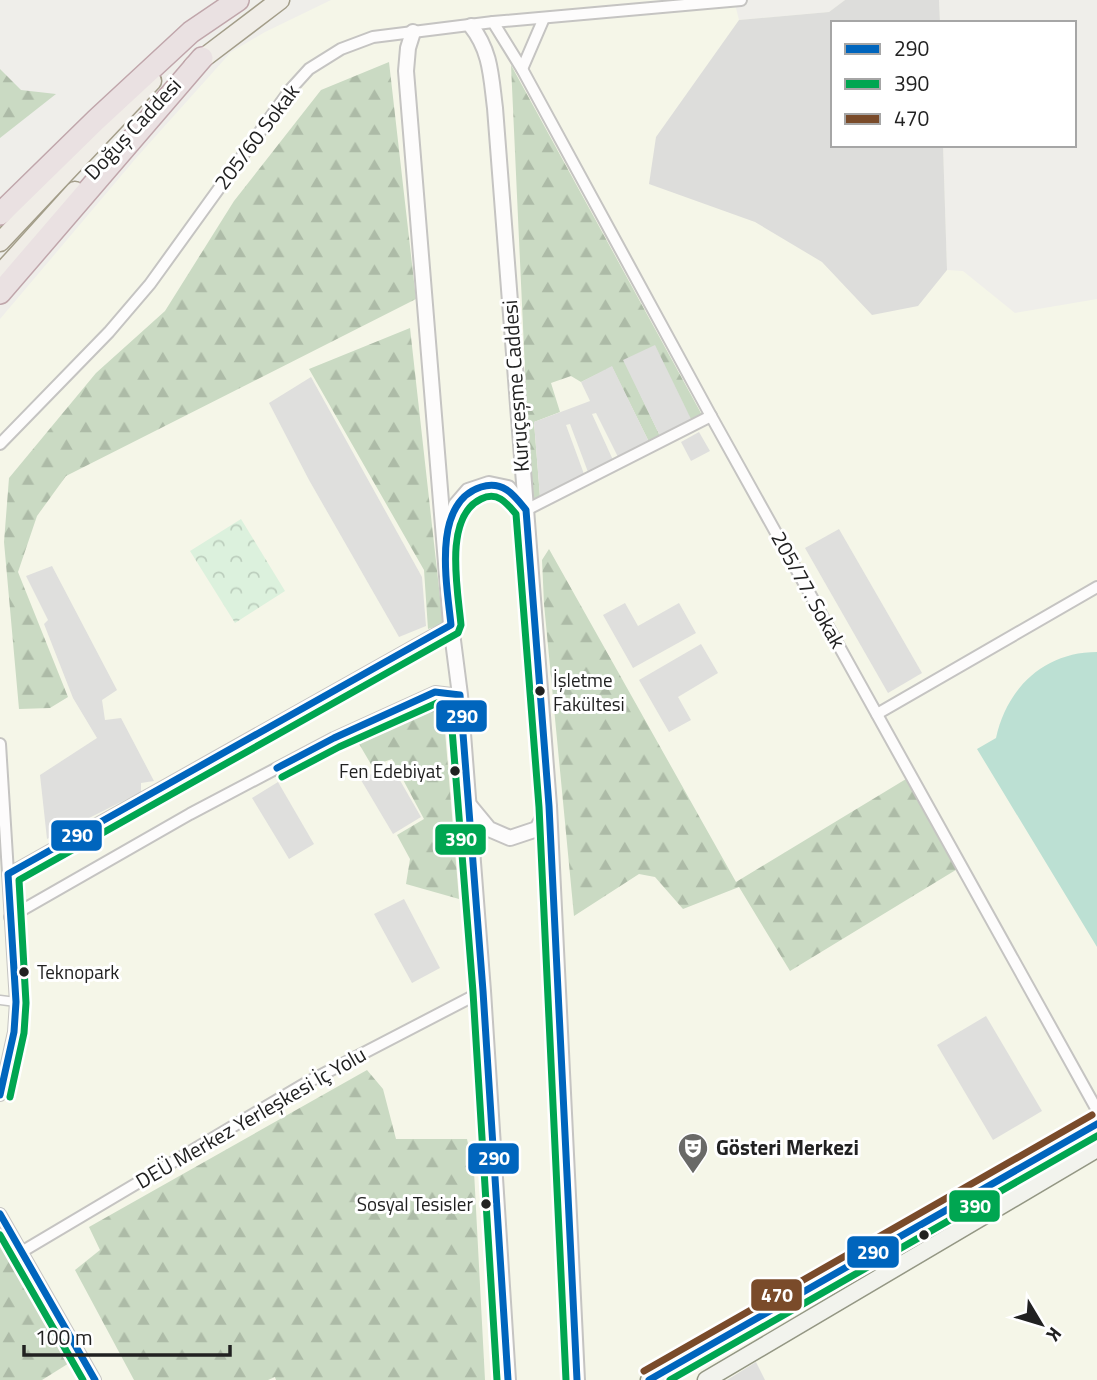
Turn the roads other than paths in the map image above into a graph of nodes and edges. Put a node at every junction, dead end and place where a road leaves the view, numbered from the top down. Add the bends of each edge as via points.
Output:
1 (239, 0) edge
2 (280, 0) edge
3 (741, 0) edge
4 (544, 18) junction
5 (493, 22) junction
6 (471, 26) junction
7 (413, 32) junction
8 (202, 58) junction
9 (522, 69) junction
10 (0, 214) edge
11 (0, 242) edge
12 (0, 274) edge
13 (0, 293) edge
14 (711, 416) junction
15 (0, 444) edge
16 (526, 510) junction
17 (445, 538) junction
18 (1097, 587) edge
19 (451, 625) junction
20 (460, 695) junction
21 (877, 714) junction
22 (0, 744) edge
23 (470, 806) junction
24 (549, 806) junction
25 (8, 874) junction
26 (10, 918) junction
27 (484, 991) junction
28 (0, 1000) edge
29 (16, 1002) junction
30 (0, 1095) edge
31 (1097, 1110) edge
32 (1097, 1124) edge
33 (1097, 1149) edge
34 (0, 1214) edge
35 (23, 1251) junction
36 (95, 1380) edge
37 (508, 1380) edge
38 (577, 1380) edge
39 (649, 1380) edge
40 (706, 1380) edge

1 - 10 highway via 191,32
1 - 11 main road, Doğuş Caddesi via 148,85
2 - 8 main road, Doğuş Caddesi
3 - 4 street, 205/60 Sokak
4 - 5 street, 205/60 Sokak
4 - 9 street
5 - 6 street, 205/60 Sokak
5 - 9 street, 205/77. Sokak
6 - 7 street, 205/60 Sokak
6 - 16 street, Kuruçeşme Caddesi via 489,57
7 - 15 street, 205/60 Sokak via 373,37 341,49 309,69 150,284
7 - 17 street via 406,71
8 - 12 main road, Doğuş Caddesi via 150,107
8 - 13 highway
9 - 14 street, 205/77. Sokak
14 - 16 street
14 - 21 street, 205/77. Sokak
16 - 17 street via 508,488 489,484 468,491 456,505
16 - 24 street, Kuruçeşme Caddesi
17 - 19 street
18 - 21 street
19 - 20 street
19 - 25 street
20 - 23 street
20 - 26 street via 435,692 334,738
21 - 31 street, 205/77. Sokak
22 - 25 street
23 - 24 street via 489,829 510,838 537,830
23 - 27 street
24 - 38 street, Kuruçeşme Caddesi
25 - 26 street
26 - 29 street
27 - 35 street, DEÜ Merkez Yerleşkesi İç Yolu via 306,1083
27 - 37 street
28 - 29 street
29 - 30 street
32 - 39 main road
33 - 40 main road
34 - 35 street
35 - 36 street

